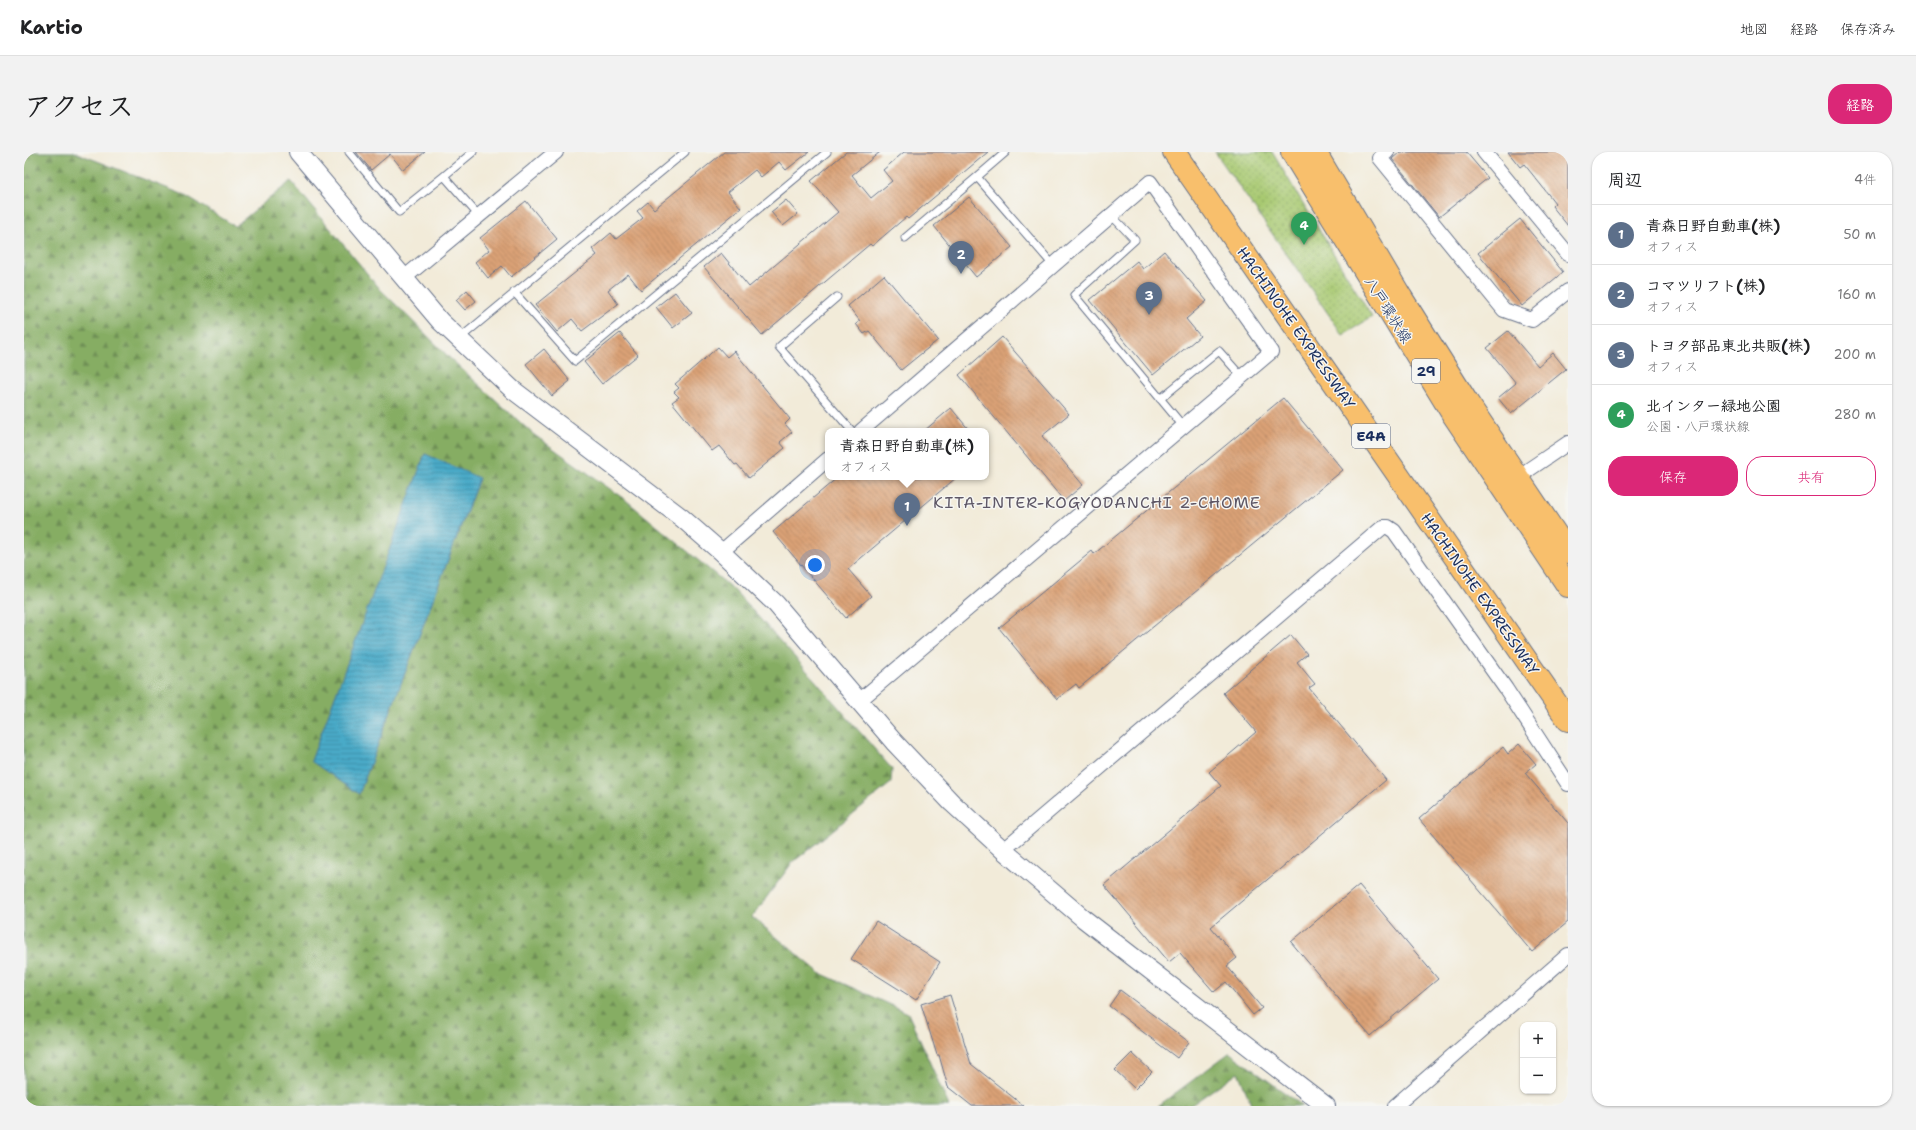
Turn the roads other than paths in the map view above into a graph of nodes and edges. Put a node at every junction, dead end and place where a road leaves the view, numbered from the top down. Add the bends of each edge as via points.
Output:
1 (298, 152) edge
2 (349, 152) edge
3 (473, 152) edge
4 (556, 152) edge
5 (685, 152) edge
6 (827, 152) edge
7 (1006, 152) edge
8 (1174, 152) edge
9 (1292, 152) edge
10 (1315, 152) edge
11 (1387, 152) edge
12 (1484, 152) edge
13 (444, 176) junction
14 (977, 177) junction
15 (1111, 215) junction
16 (479, 216) junction
17 (905, 238) dead end
18 (1568, 254) edge
19 (1054, 265) junction
20 (404, 278) junction
21 (1568, 291) edge
22 (514, 292) junction
23 (837, 297) dead end
24 (459, 339) junction
25 (1242, 376) junction
26 (1160, 400) junction
27 (1183, 426) junction
28 (849, 428) edge
29 (864, 428) edge
30 (1568, 443) edge
31 (825, 463) edge
32 (1518, 477) junction
33 (721, 552) junction
34 (1568, 552) edge
35 (1568, 586) edge
36 (859, 701) junction
37 (1568, 720) edge
38 (1568, 784) edge
39 (1003, 850) junction
40 (1568, 955) edge
41 (1326, 1106) edge
42 (1395, 1106) edge

1 - 20 street
2 - 13 lane via 399,212
3 - 13 lane
4 - 16 street
5 - 22 lane
6 - 22 lane via 575,361
7 - 14 lane
8 - 37 main road, HACHINOHE EXPRESSWAY / E4A
9 - 35 main road, 八戸環状線 / 29 via 1452,413
10 - 32 main road, 八戸環状線 / 29 via 1467,402
11 - 21 street via 1380,158 1504,310 1532,320
12 - 18 street
13 - 16 lane
14 - 17 lane
14 - 19 lane
15 - 19 street
15 - 25 street via 1150,182 1271,352
15 - 26 lane via 1135,240 1074,295
16 - 20 street
19 - 29 street
20 - 24 street via 440,321
22 - 24 lane
23 - 28 lane via 779,347
24 - 33 street via 513,390 682,518
25 - 26 lane via 1219,351
25 - 27 street
26 - 27 lane
27 - 36 street
30 - 32 street
31 - 33 street
32 - 34 main road, 八戸環状線 / 29
33 - 36 street via 776,604
36 - 39 street via 947,797
38 - 39 street via 1506,689 1394,531 1383,527
39 - 41 street via 1084,919
40 - 42 street

